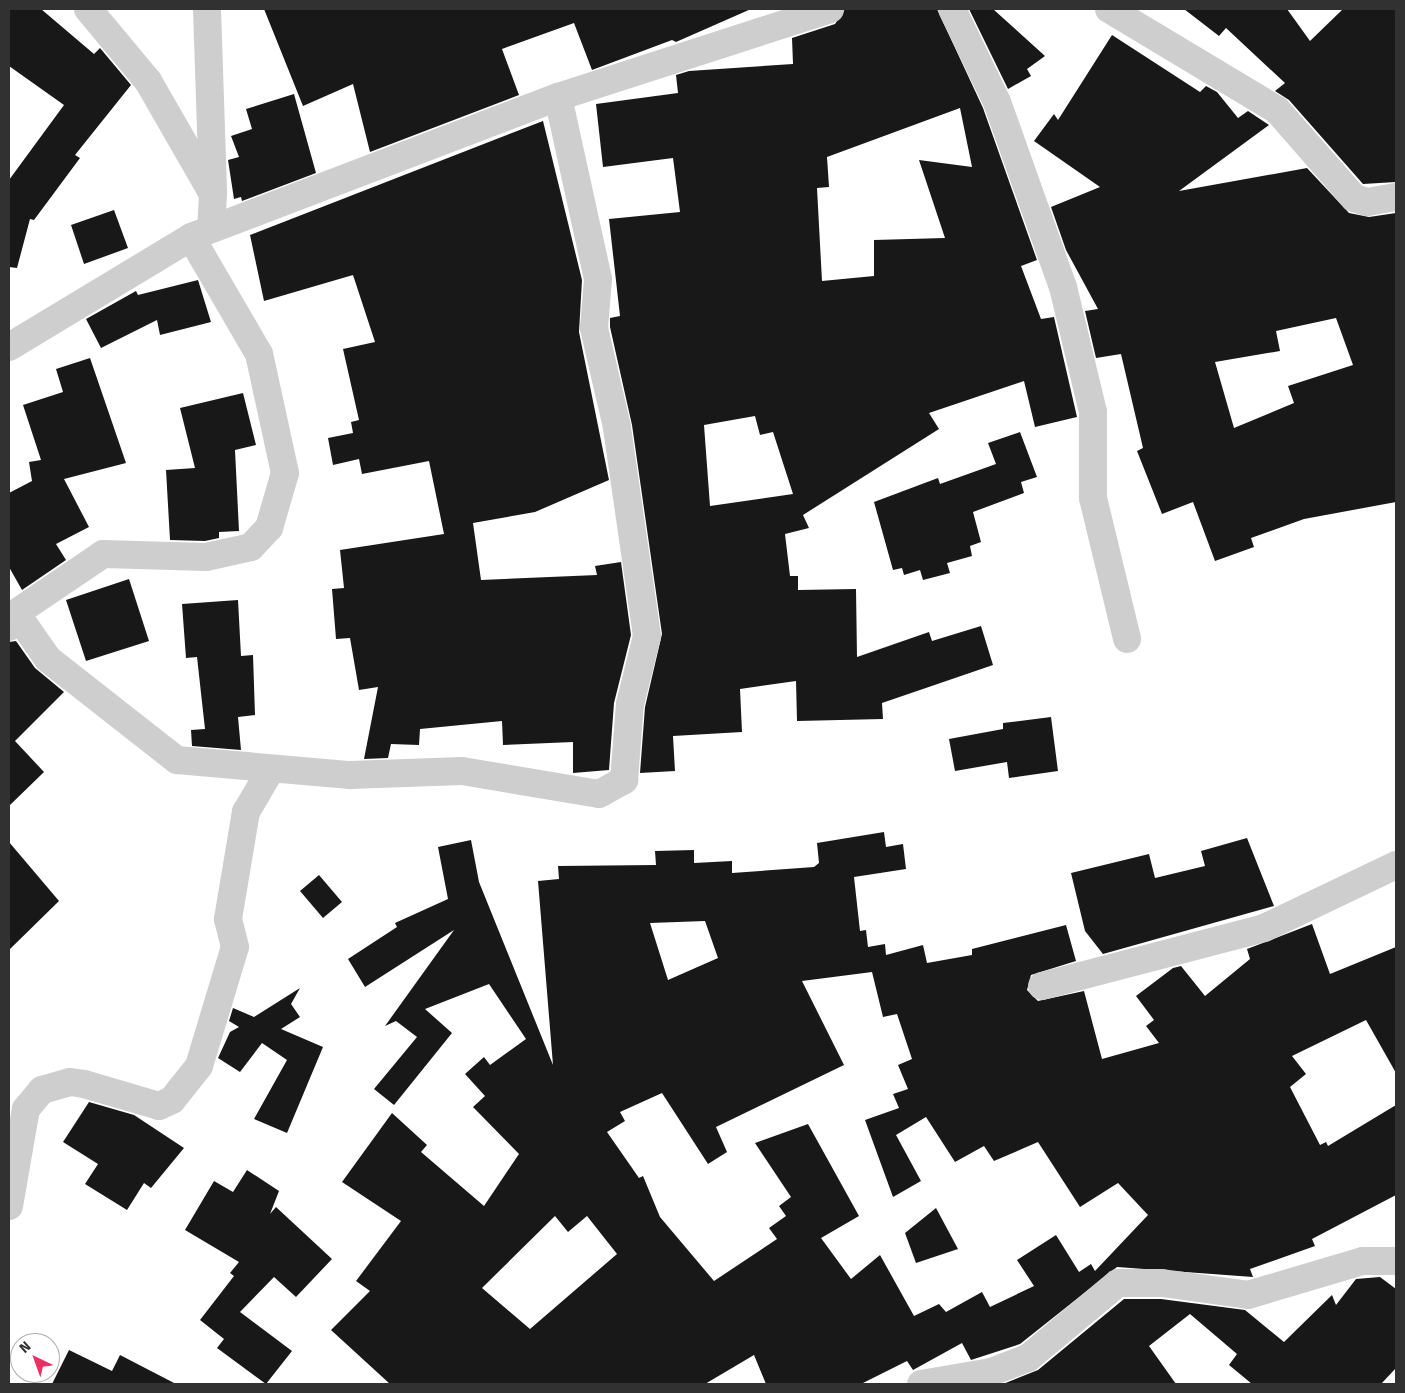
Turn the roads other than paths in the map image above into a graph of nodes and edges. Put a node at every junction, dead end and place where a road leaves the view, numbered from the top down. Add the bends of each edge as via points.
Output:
1 (88, 9) edge
2 (207, 9) edge
3 (830, 9) edge
4 (952, 9) edge
5 (1109, 9) edge
6 (558, 97) junction
7 (213, 194) junction
8 (1396, 197) edge
9 (201, 233) junction
10 (9, 347) edge
11 (13, 620) edge
12 (1127, 639) dead end
13 (270, 770) junction
14 (1396, 865) edge
15 (1042, 986) dead end
16 (9, 1206) edge
17 (1396, 1261) edge
18 (921, 1384) edge

1 - 7 street via 148,81
2 - 7 street
3 - 6 street
4 - 12 street via 997,102 1063,287 1093,412 1093,498
5 - 8 street via 1277,110 1354,198 1367,202
6 - 9 street
6 - 13 street via 598,279 594,328 617,428 647,636 630,704 624,780 599,794 462,771 350,775
7 - 9 street
9 - 10 street
9 - 11 street via 259,354 286,473 269,528 251,547 206,557 104,554
11 - 13 street via 48,659 177,760
13 - 16 street via 246,812 228,919 234,948 199,1066 178,1095 159,1106 70,1082 42,1090 26,1108
14 - 15 street via 1264,928
17 - 18 street via 1363,1261 1248,1295 1162,1283 1118,1283 1028,1358 991,1372

